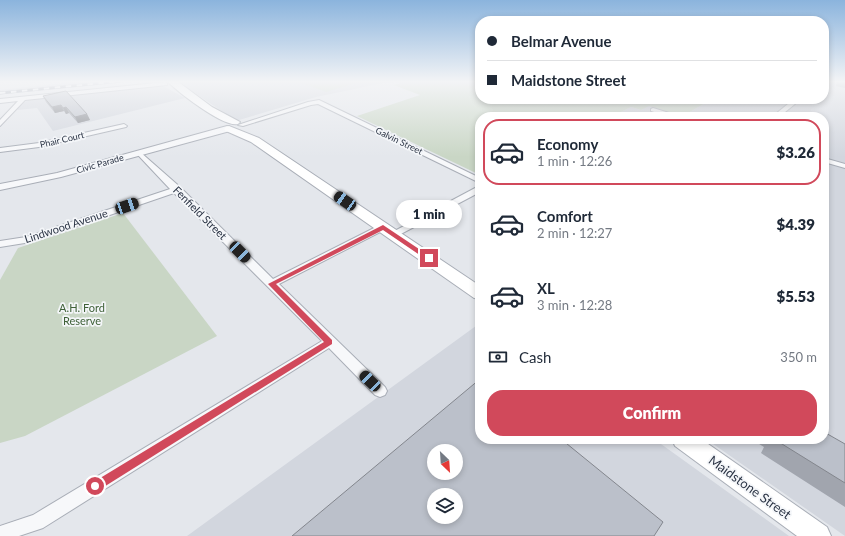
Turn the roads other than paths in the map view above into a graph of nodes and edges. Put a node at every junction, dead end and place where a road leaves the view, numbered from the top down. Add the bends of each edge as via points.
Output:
1 (17, 106) edge
2 (204, 106) edge
3 (304, 106) edge
4 (326, 106) edge
5 (653, 110) dead end
6 (660, 112) edge
7 (0, 124) edge
8 (233, 125) junction
9 (124, 126) dead end
10 (0, 150) edge
11 (139, 153) junction
12 (829, 161) edge
13 (845, 166) edge
14 (475, 180) edge
15 (0, 187) edge
16 (177, 189) junction
17 (475, 191) edge
18 (388, 231) junction
19 (0, 244) edge
20 (271, 284) junction
21 (475, 291) edge
22 (330, 342) junction
23 (380, 391) dead end
24 (690, 444) edge
25 (0, 534) edge
26 (818, 536) edge

1 - 7 street
2 - 8 main road
3 - 8 street, Civic Parade
4 - 14 street, Galvin Street
5 - 6 street
8 - 11 street, Civic Parade
8 - 18 main road
9 - 10 street, Phair Court via 46,144
11 - 15 street, Civic Parade via 56,176
11 - 16 street, Fenfield Street
12 - 13 street
16 - 19 street, Lindwood Avenue via 28,240
16 - 20 street, Fenfield Street
17 - 18 street
18 - 20 street
18 - 21 main road
20 - 22 street, Fenfield Street
22 - 23 street, Fenfield Street
22 - 25 street via 37,522
24 - 26 main road, Maidstone Street

